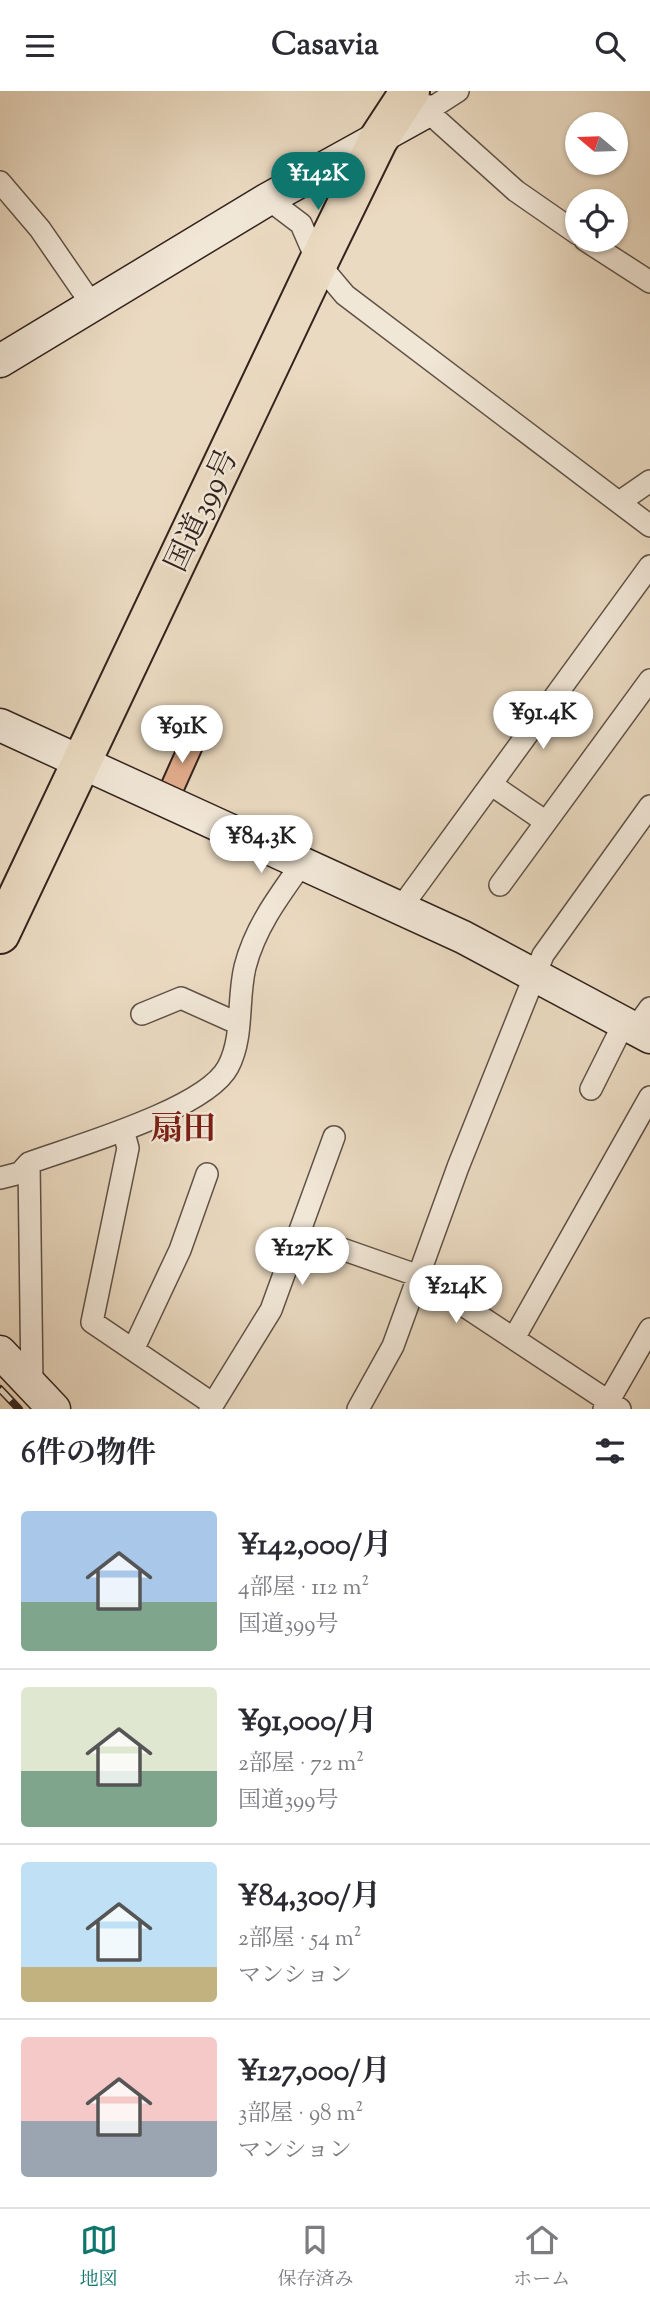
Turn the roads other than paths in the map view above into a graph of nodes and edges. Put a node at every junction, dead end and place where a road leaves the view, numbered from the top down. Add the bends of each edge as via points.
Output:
1 (458, 91) edge
2 (418, 101) edge
3 (378, 140) junction
4 (0, 182) edge
5 (268, 199) junction
6 (565, 226) edge
7 (604, 252) edge
8 (318, 263) junction
9 (650, 282) edge
10 (93, 306) junction
11 (0, 361) edge
12 (650, 481) edge
13 (621, 501) junction
14 (650, 526) edge
15 (650, 566) edge
16 (650, 680) edge
17 (0, 725) edge
18 (80, 763) junction
19 (492, 785) junction
20 (650, 806) edge
21 (546, 822) junction
22 (301, 865) junction
23 (500, 885) dead end
24 (400, 909) junction
25 (0, 935) edge
26 (535, 976) junction
27 (142, 1014) dead end
28 (239, 1024) junction
29 (640, 1025) edge
30 (591, 1089) dead end
31 (650, 1097) edge
32 (123, 1130) junction
33 (334, 1137) dead end
34 (29, 1163) junction
35 (207, 1174) dead end
36 (0, 1178) edge
37 (299, 1234) junction
38 (419, 1276) junction
39 (650, 1329) edge
40 (514, 1338) junction
41 (133, 1350) junction
42 (0, 1352) edge
43 (33, 1385) junction
44 (611, 1406) edge
45 (212, 1407) edge
46 (54, 1409) edge
47 (358, 1409) edge

1 - 2 street
2 - 3 highway, 国道399号
2 - 6 street via 516,191
3 - 5 street
3 - 8 highway, 国道399号
4 - 10 street via 40,229
5 - 8 street via 301,224
5 - 10 street
7 - 9 street
8 - 13 street via 345,295
8 - 18 highway, 国道399号
10 - 11 street
12 - 13 street
13 - 14 street
15 - 19 street
16 - 21 street
17 - 18 street
18 - 22 street
18 - 25 highway, 国道399号
19 - 21 street
19 - 24 street
20 - 26 street via 543,955
21 - 23 street
22 - 24 street
22 - 28 street via 253,942 240,994
24 - 26 street
26 - 29 street
26 - 38 street
27 - 28 street via 181,998
28 - 32 street via 234,1053 216,1082 197,1097
29 - 30 street
31 - 40 street
32 - 34 street
32 - 41 street via 128,1148 92,1322
33 - 37 street
34 - 36 street via 20,1173
34 - 43 street
35 - 41 street via 180,1250
37 - 38 street
37 - 45 street via 271,1310
38 - 40 street
38 - 47 street via 393,1346
39 - 44 street
40 - 44 street
41 - 45 street
42 - 43 street
43 - 46 street

